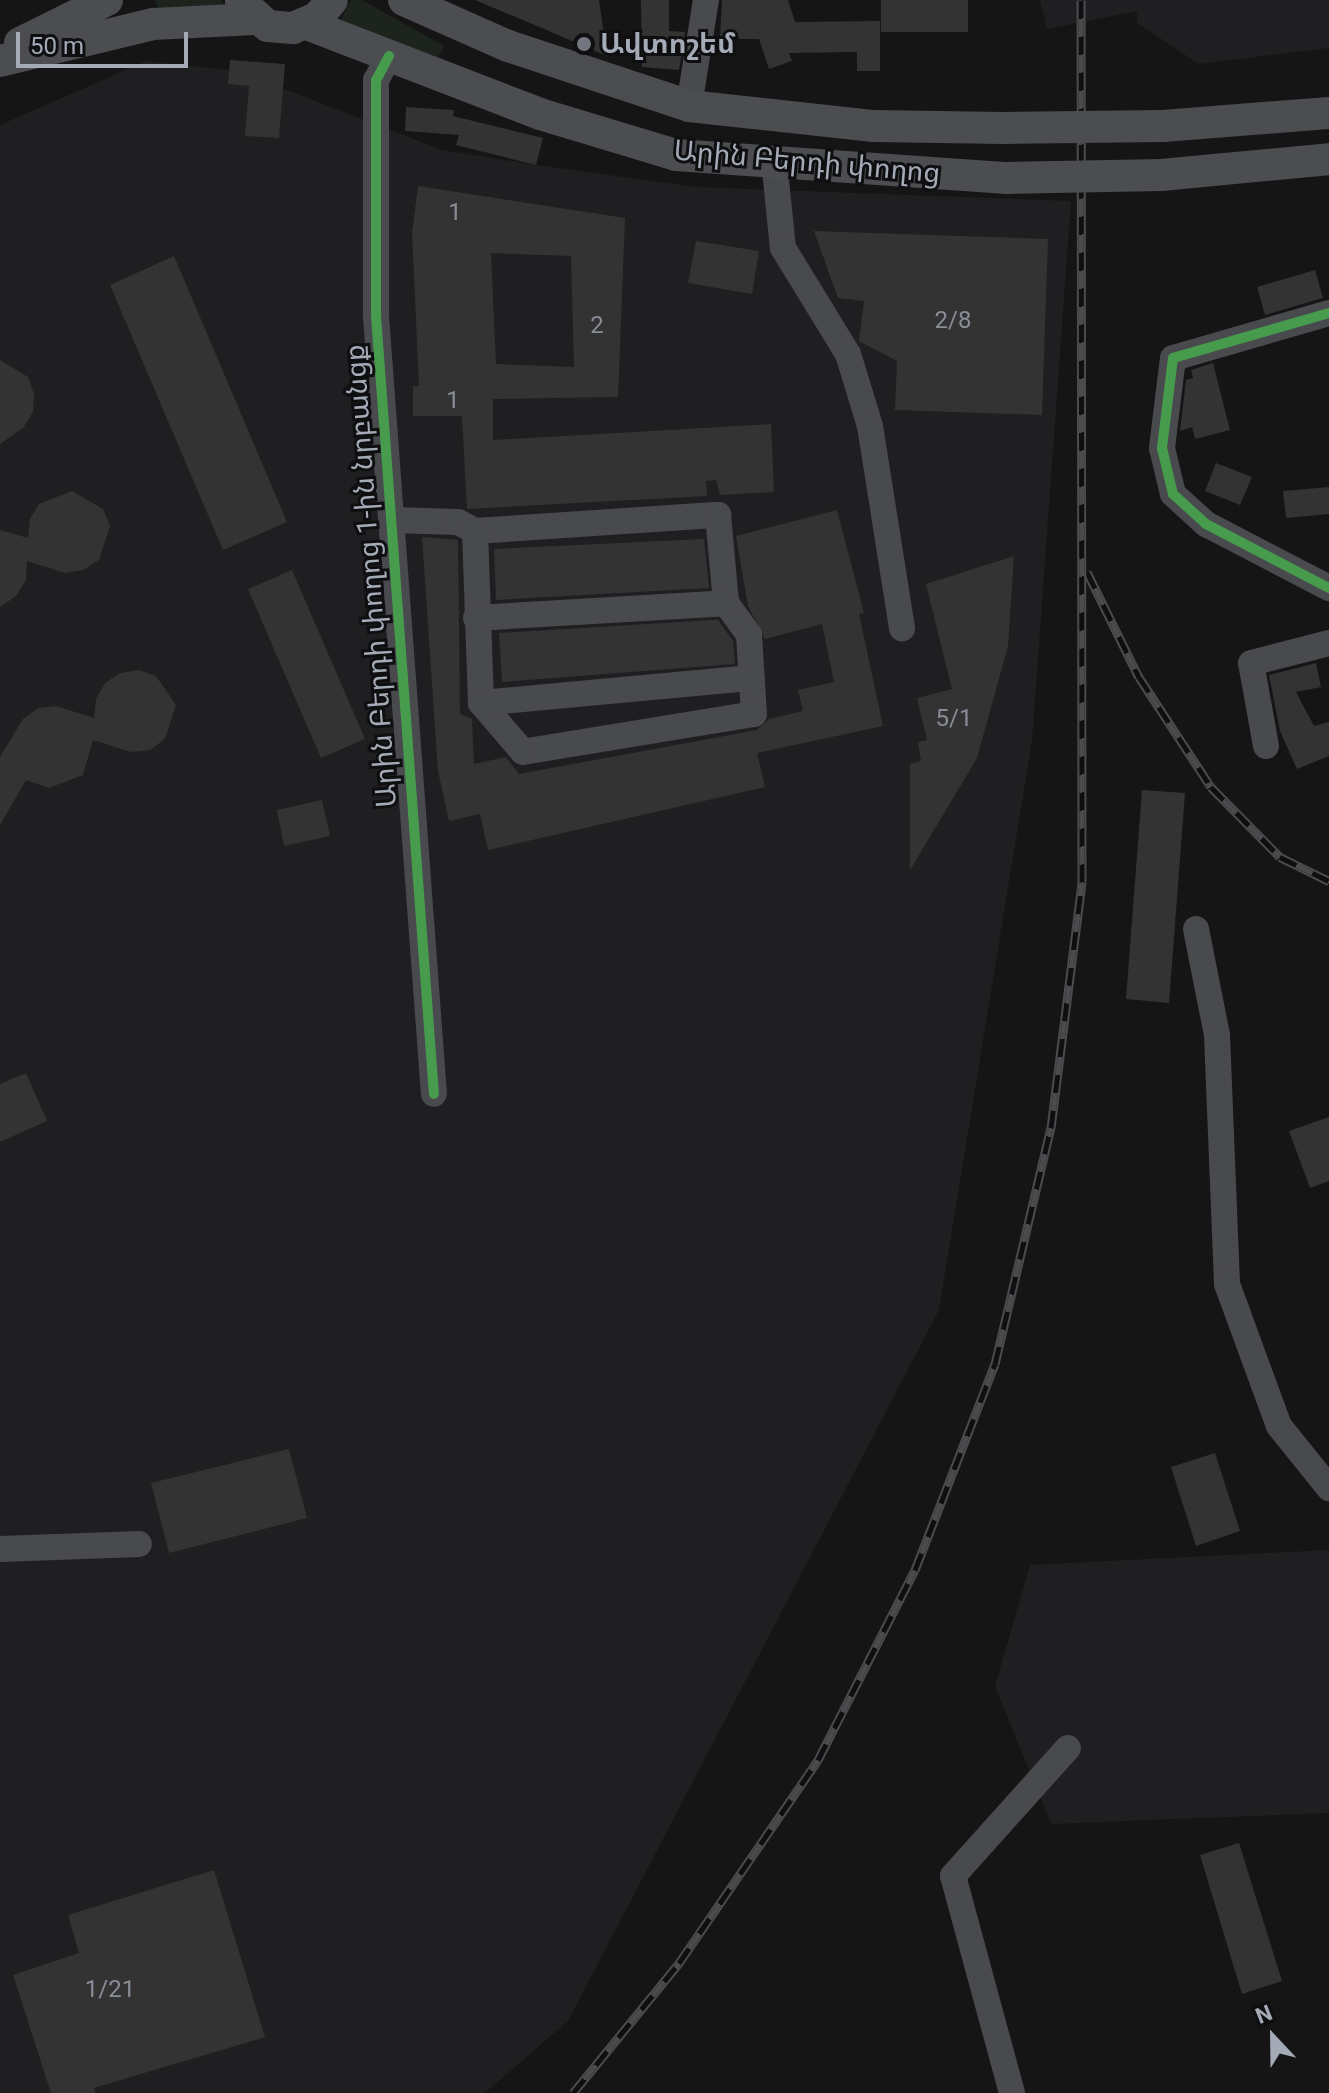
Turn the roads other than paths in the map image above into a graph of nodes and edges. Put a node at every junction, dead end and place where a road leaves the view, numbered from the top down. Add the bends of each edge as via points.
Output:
1 (107, 0) edge
2 (332, 0) edge
3 (404, 0) edge
4 (706, 0) edge
5 (247, 9) edge
6 (307, 24) junction
7 (0, 53) edge
8 (389, 56) junction
9 (0, 61) edge
10 (689, 106) junction
11 (1329, 113) edge
12 (1329, 159) edge
13 (774, 160) junction
14 (1329, 313) edge
15 (391, 520) junction
16 (475, 531) junction
17 (1329, 588) edge
18 (726, 603) junction
19 (476, 618) junction
20 (902, 628) dead end
21 (1329, 643) edge
22 (752, 678) junction
23 (481, 703) junction
24 (1266, 746) dead end
25 (1196, 929) dead end
26 (434, 1094) dead end
27 (1329, 1488) edge
28 (139, 1544) dead end
29 (0, 1549) edge
30 (1068, 1748) dead end
31 (1012, 2093) edge

1 - 7 main road
2 - 6 main road
3 - 10 main road, Արին Բերդի փողոց via 508,46
4 - 10 street
5 - 6 main road via 279,29
5 - 9 main road via 153,24
6 - 8 main road, Արին Բերդի փողոց
8 - 13 main road, Արին Բերդի փողոց via 540,114 676,155
8 - 15 street, Արին Բերդի փողոց 1-ին նրբանցք via 376,80 376,316
10 - 11 main road, Արին Բերդի փողոց, bridge via 874,126 1004,128 1163,126
12 - 13 main road, Արին Բերդի փողոց, bridge via 1161,175 1007,178
13 - 20 street via 783,248 848,354 870,426
14 - 17 street via 1173,358 1162,448 1173,494 1206,524
15 - 16 street via 458,522
15 - 26 street, Արին Բերդի փողոց 1-ին նրբանցք
16 - 18 street via 718,515
16 - 19 street
18 - 19 street
18 - 22 street via 749,635
19 - 23 street
21 - 24 street via 1251,663
22 - 23 street
22 - 23 street via 754,714 523,752
25 - 27 street via 1217,1035 1227,1284 1279,1426
28 - 29 street
30 - 31 street via 953,1876

